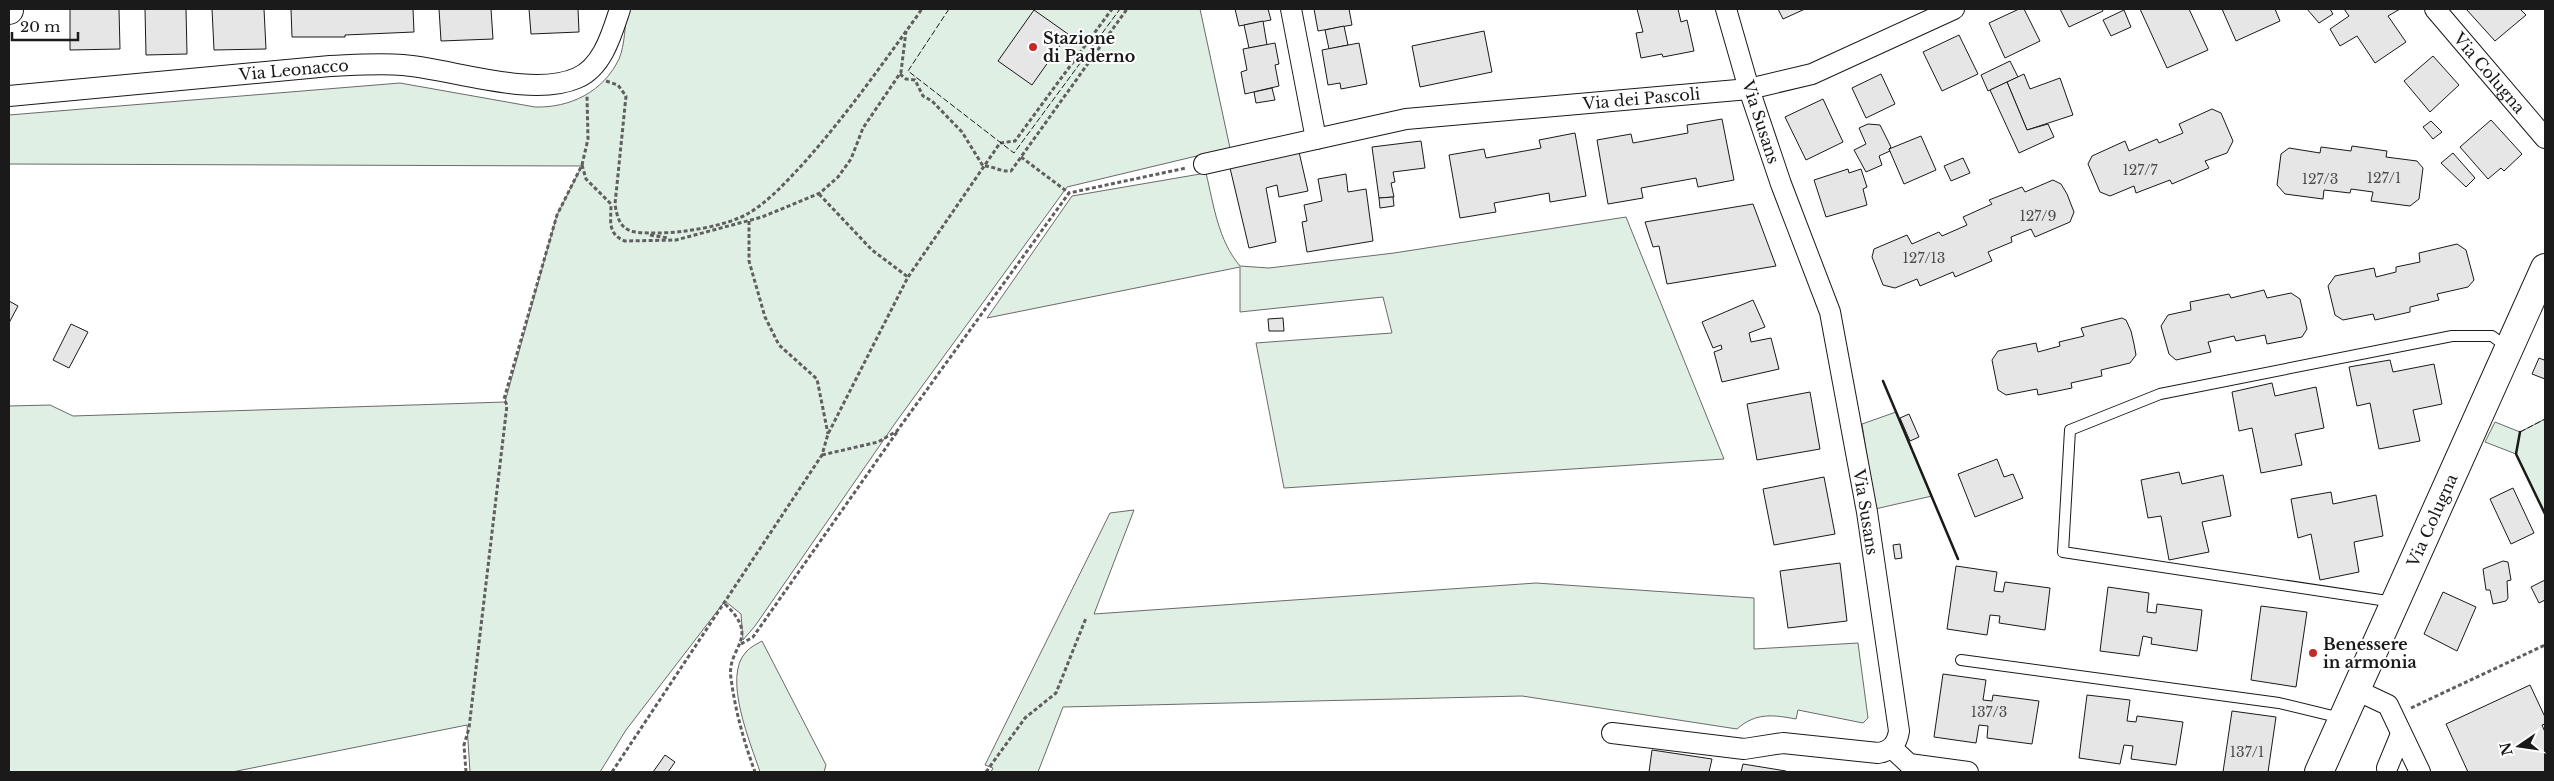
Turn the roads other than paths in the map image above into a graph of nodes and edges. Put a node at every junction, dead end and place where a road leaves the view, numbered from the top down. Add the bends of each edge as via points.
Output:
1 (620, 9) edge
2 (1291, 9) edge
3 (1726, 9) edge
4 (1954, 9) edge
5 (2435, 9) edge
6 (1749, 89) junction
7 (9, 96) edge
8 (1316, 138) junction
9 (2545, 138) edge
10 (1204, 164) road end
11 (2545, 268) edge
12 (2509, 348) junction
13 (2395, 602) junction
14 (1962, 660) dead end
15 (2356, 690) junction
16 (2343, 719) junction
17 (2397, 725) junction
18 (1612, 733) dead end
19 (1892, 748) junction
20 (2387, 768) dead end
21 (1968, 772) edge
22 (2319, 772) edge
23 (2420, 772) edge

1 - 7 street, Via Leonacco via 612,34 591,67 583,87 522,84 404,65 358,65
2 - 8 street
3 - 6 street, Via Susans
4 - 6 street, Via dei Pascoli via 1812,74
5 - 9 street, Via Colugna
6 - 8 street, Via dei Pascoli via 1406,120
6 - 19 street, Via Susans via 1830,312 1867,512 1899,731
8 - 10 street, Via dei Pascoli
11 - 12 street, Via Colugna
12 - 13 street, Via Colugna
12 - 13 lane via 2492,336 2452,336 2160,394 2070,430 2063,552
13 - 15 street, Via Colugna
14 - 16 lane via 2279,703
15 - 16 street, Via Colugna
15 - 17 street via 2388,705
16 - 22 street, Via Colugna
17 - 20 street
17 - 23 street
18 - 19 street via 1744,748 1783,743 1878,753
19 - 21 street via 1909,764

